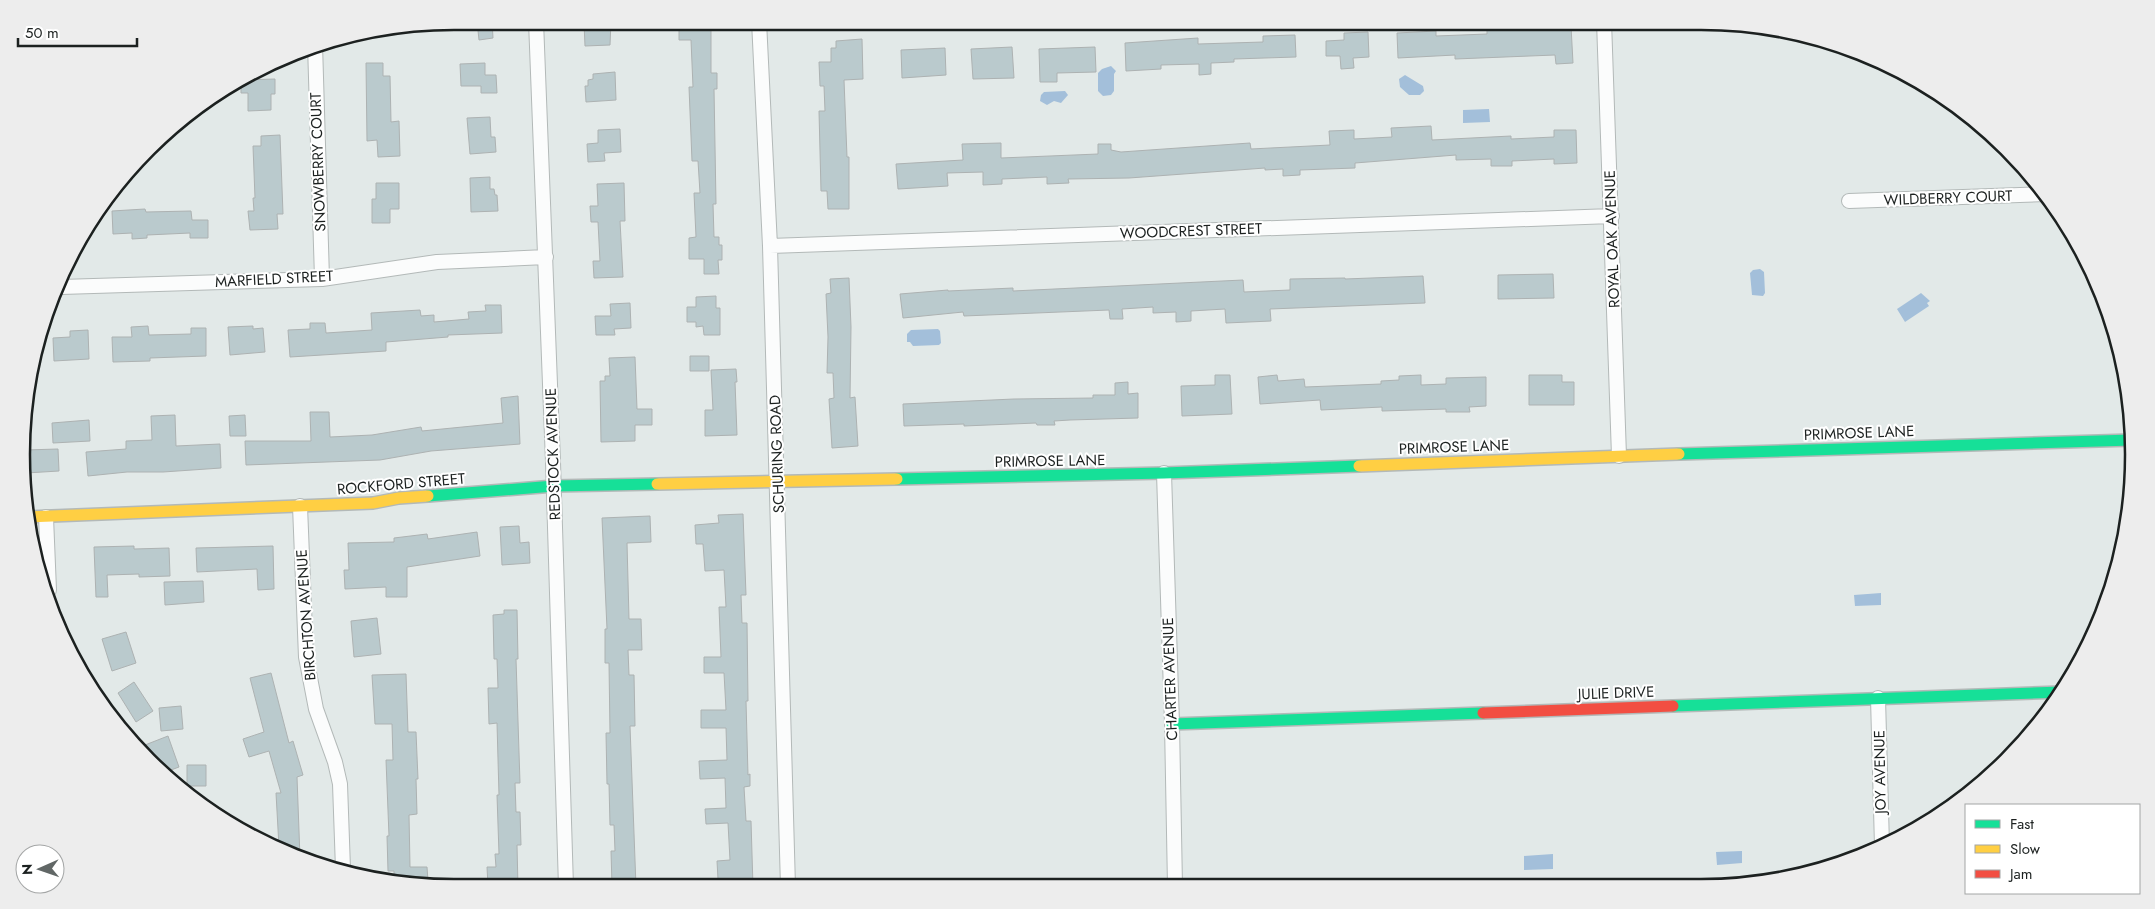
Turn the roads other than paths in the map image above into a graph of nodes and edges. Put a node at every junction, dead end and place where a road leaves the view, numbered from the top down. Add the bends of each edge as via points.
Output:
1 (536, 30) edge
2 (759, 30) edge
3 (1604, 30) edge
4 (315, 54) edge
5 (2036, 194) edge
6 (1849, 201) dead end
7 (1612, 216) junction
8 (770, 246) junction
9 (546, 257) junction
10 (322, 279) junction
11 (64, 287) edge
12 (2124, 440) edge
13 (1618, 456) junction
14 (1164, 473) junction
15 (778, 483) junction
16 (554, 486) junction
17 (300, 506) junction
18 (35, 517) edge
19 (46, 517) junction
20 (48, 577) edge
21 (2051, 692) edge
22 (1878, 698) junction
23 (1172, 724) junction
24 (1882, 838) edge
25 (343, 864) edge
26 (566, 879) edge
27 (788, 879) edge
28 (1175, 879) edge

1 - 9 street, REDSTOCK AVENUE
2 - 8 street, SCHURING ROAD
3 - 7 street, ROYAL OAK AVENUE
4 - 10 street, SNOWBERRY COURT
5 - 6 street, WILDBERRY COURT
7 - 8 street, WOODCREST STREET
7 - 13 street, ROYAL OAK AVENUE
8 - 15 street, SCHURING ROAD
9 - 10 street, MARFIELD STREET via 437,262
9 - 16 street, REDSTOCK AVENUE
10 - 11 street, MARFIELD STREET
12 - 13 street, PRIMROSE LANE
13 - 14 street, PRIMROSE LANE
14 - 15 street, PRIMROSE LANE
14 - 23 street, CHARTER AVENUE
15 - 16 street, ROCKFORD STREET
15 - 27 street, SCHURING ROAD
16 - 17 street, ROCKFORD STREET via 398,498 373,503
16 - 26 street, REDSTOCK AVENUE
17 - 19 street, ROCKFORD STREET
17 - 25 street, BIRCHTON AVENUE via 306,657 316,709 340,784
18 - 19 street, ROCKFORD STREET
19 - 20 street
21 - 22 street, JULIE DRIVE
22 - 23 street, JULIE DRIVE
22 - 24 street, JOY AVENUE
23 - 28 street, CHARTER AVENUE

